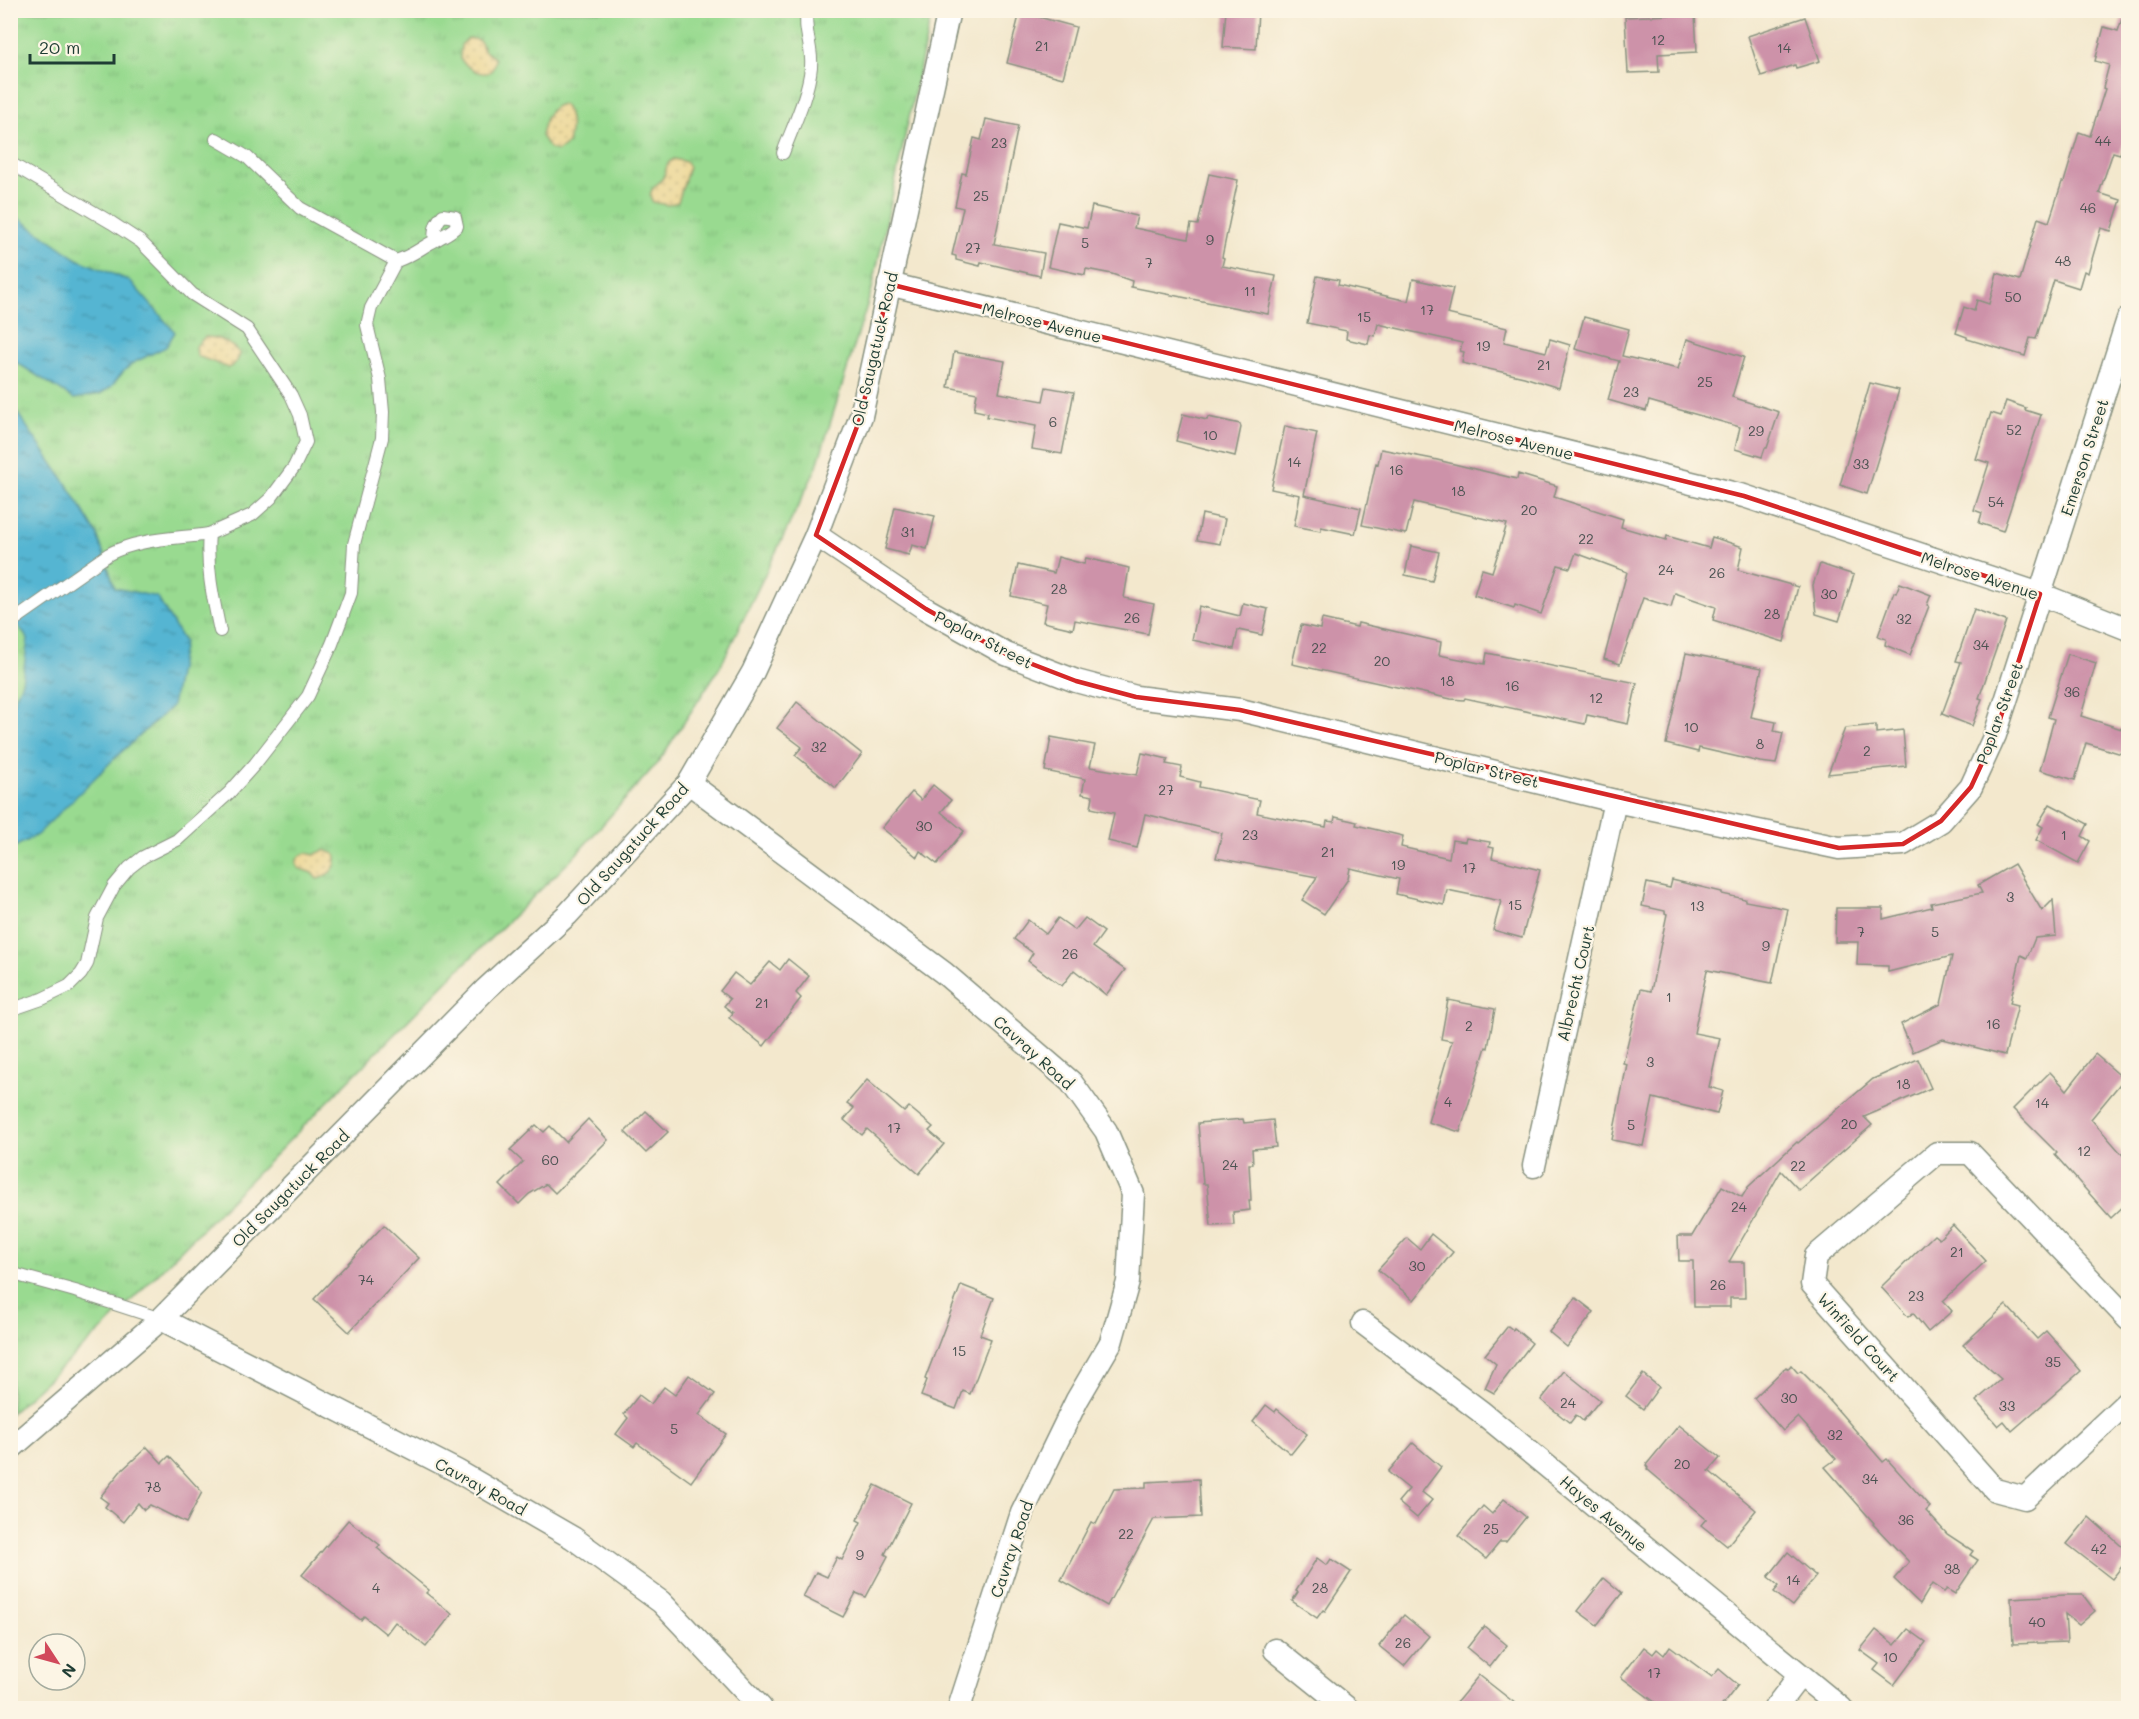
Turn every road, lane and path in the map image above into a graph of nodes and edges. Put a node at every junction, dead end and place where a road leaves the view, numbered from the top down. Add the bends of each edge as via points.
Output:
1 (807, 10) edge
2 (949, 10) edge
3 (216, 139) dead end
4 (783, 153) dead end
5 (10, 163) edge
6 (435, 240) dead end
7 (396, 261) junction
8 (889, 284) junction
9 (2128, 319) edge
10 (209, 534) junction
11 (816, 535) junction
12 (2040, 594) junction
13 (10, 623) edge
14 (2128, 629) edge
15 (220, 631) dead end
16 (689, 783) junction
17 (1615, 801) junction
18 (10, 1010) edge
19 (1534, 1166) dead end
20 (10, 1273) edge
21 (161, 1319) junction
22 (2128, 1319) edge
23 (1363, 1323) dead end
24 (2128, 1401) edge
25 (10, 1449) edge
26 (1275, 1650) dead end
27 (1800, 1675) junction
28 (761, 1708) edge
29 (959, 1708) edge
30 (1347, 1708) edge
31 (1775, 1708) edge
32 (1841, 1708) edge

1 - 4 lane via 811,66
2 - 8 street, Old Saugatuck Road
3 - 7 lane via 248,157 300,208
5 - 10 lane via 141,243 192,294 247,329 291,395 306,442 294,467 271,498 252,515
6 - 7 lane via 414,255
7 - 18 lane via 370,308 367,325 380,379 382,438 354,544 351,593 308,696 229,793 177,840 129,868 114,886 97,918 81,975 69,986
8 - 11 street, Old Saugatuck Road via 861,416
8 - 12 street, Melrose Avenue via 1744,496
9 - 12 street, Emerson Street
10 - 13 lane via 123,547
10 - 15 lane via 207,555
11 - 16 street, Old Saugatuck Road via 753,672
11 - 17 street, Poplar Street via 926,609 1006,654 1076,681 1136,697 1240,710
12 - 14 street, Melrose Avenue
12 - 17 street, Poplar Street via 1995,735 1971,787 1941,821 1903,844 1839,848
16 - 21 street, Old Saugatuck Road via 567,915 486,989
16 - 29 street, Cavray Road via 944,973 1071,1082 1106,1131 1133,1194 1128,1282 1111,1342 1077,1400 1022,1513
17 - 19 street, Albrecht Court
20 - 21 lane
21 - 25 street, Old Saugatuck Road
21 - 28 street, Cavray Road via 457,1471 573,1538 661,1602
22 - 24 street, Winfield Court via 1970,1153 1937,1153 1816,1256 1812,1284 1995,1490 2025,1498
23 - 27 street, Hayes Avenue via 1480,1411
26 - 30 street
27 - 31 street
27 - 32 street, Hayes Avenue

